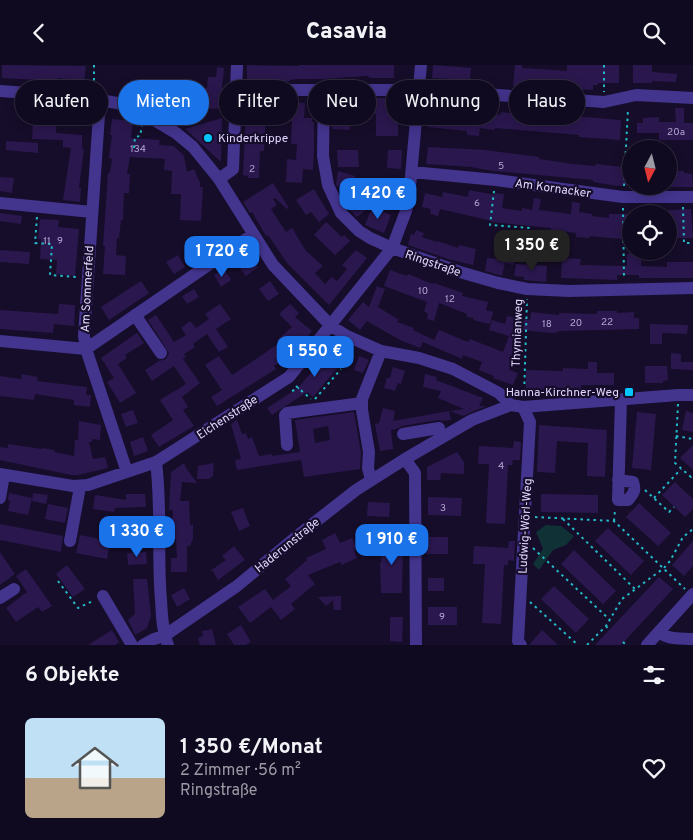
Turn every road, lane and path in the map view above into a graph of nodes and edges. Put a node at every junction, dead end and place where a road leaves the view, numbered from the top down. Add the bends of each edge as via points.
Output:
1 (94, 65) edge
2 (237, 65) edge
3 (421, 65) edge
4 (604, 65) edge
5 (95, 80) edge
6 (236, 80) edge
7 (420, 80) edge
8 (0, 91) edge
9 (15, 92) edge
10 (499, 95) edge
11 (626, 97) junction
12 (693, 98) edge
13 (604, 102) junction
14 (96, 125) edge
15 (142, 125) edge
16 (162, 125) edge
17 (235, 125) edge
18 (323, 125) edge
19 (417, 125) edge
20 (134, 148) dead end
21 (412, 172) junction
22 (219, 179) junction
23 (496, 180) junction
24 (623, 197) junction
25 (688, 197) edge
26 (0, 203) edge
27 (38, 206) junction
28 (92, 212) junction
29 (530, 228) dead end
30 (252, 235) junction
31 (693, 243) edge
32 (392, 248) junction
33 (89, 278) junction
34 (693, 288) edge
35 (527, 289) junction
36 (624, 289) junction
37 (136, 315) junction
38 (331, 326) junction
39 (0, 341) edge
40 (86, 349) junction
41 (381, 351) junction
42 (161, 353) dead end
43 (341, 369) dead end
44 (290, 377) junction
45 (298, 388) junction
46 (292, 391) dead end
47 (678, 395) junction
48 (693, 395) edge
49 (621, 400) junction
50 (362, 403) junction
51 (517, 406) junction
52 (439, 427) dead end
53 (426, 430) junction
54 (403, 434) dead end
55 (676, 436) junction
56 (693, 439) edge
57 (431, 444) junction
58 (287, 445) dead end
59 (405, 459) junction
60 (156, 462) junction
61 (681, 469) junction
62 (127, 472) junction
63 (2, 475) edge
64 (693, 475) edge
65 (372, 480) junction
66 (618, 480) junction
67 (84, 486) junction
68 (635, 488) junction
69 (0, 498) edge
70 (654, 498) junction
71 (674, 507) dead end
72 (81, 516) dead end
73 (525, 517) junction
74 (562, 519) junction
75 (693, 529) edge
76 (524, 539) junction
77 (70, 541) dead end
78 (127, 542) dead end
79 (158, 542) junction
80 (664, 568) junction
81 (58, 581) dead end
82 (14, 589) dead end
83 (635, 589) junction
84 (521, 594) junction
85 (693, 595) edge
86 (103, 596) joint
87 (1, 603) edge
88 (610, 620) junction
89 (606, 626) junction
90 (610, 630) dead end
91 (659, 632) junction
92 (693, 639) edge
93 (166, 640) edge
94 (623, 642) dead end
95 (518, 644) edge
96 (132, 645) edge
97 (143, 645) edge
98 (416, 645) edge
99 (578, 645) edge
100 (587, 645) edge
101 (626, 645) edge
102 (646, 645) edge

1 - 5 path
2 - 6 street
3 - 7 street, Eichenstraße
4 - 13 path
8 - 9 street
10 - 13 street
11 - 12 street
11 - 13 street
11 - 24 path
14 - 28 street, Am Sommerfeld
15 - 20 path via 142,134 135,137
16 - 22 street via 193,147
17 - 22 street via 233,169
18 - 32 street, Ringstraße via 324,170 341,213 359,231
19 - 21 street, Eichenstraße
21 - 23 street, Am Kornacker
21 - 32 street, Eichenstraße via 406,211
22 - 30 street
23 - 24 street, Am Kornacker
23 - 29 path via 490,225
24 - 25 street, Am Kornacker
24 - 36 path
25 - 31 path via 684,243
26 - 27 street
27 - 28 street
27 - 33 path via 35,243 52,244 50,275
28 - 33 street, Am Sommerfeld
30 - 37 street
30 - 38 street via 273,265
32 - 35 street, Ringstraße via 460,272
32 - 38 street, Eichenstraße
33 - 40 street, Am Sommerfeld via 84,336
34 - 36 street, Ringstraße
35 - 36 street, Ringstraße
35 - 51 path, Thymianweg
37 - 40 street
37 - 42 street
38 - 41 street
38 - 44 street, Eichenstraße
39 - 40 street
40 - 62 street, Am Sommerfeld
41 - 50 street
41 - 51 street via 453,369
43 - 45 path via 314,401
44 - 45 path
44 - 60 street, Eichenstraße
45 - 46 path
47 - 48 street, Haderunstraße
47 - 49 street, Haderunstraße
47 - 55 path
49 - 51 street, Haderunstraße
49 - 66 street
50 - 58 street via 287,413
50 - 65 street
51 - 57 street, Haderunstraße via 472,420
51 - 73 street, Ludwig-Wörl-Weg via 530,422
52 - 53 street
53 - 54 street
53 - 57 street
55 - 56 path
55 - 61 path via 675,463
57 - 59 street, Haderunstraße
59 - 65 street, Haderunstraße
59 - 98 street via 415,473
60 - 62 street, Eichenstraße
60 - 79 street
61 - 64 path via 691,477
61 - 70 path
62 - 67 street, Eichenstraße
63 - 67 street, Eichenstraße
63 - 69 street
65 - 93 street, Haderunstraße
66 - 68 street via 633,482
66 - 68 street via 618,500 628,500
67 - 72 street
67 - 77 street
68 - 70 path via 643,489
70 - 71 path via 669,512
73 - 74 path
73 - 76 street, Ludwig-Wörl-Weg
74 - 80 path via 614,521
74 - 83 path
75 - 80 path via 683,537
76 - 84 street, Ludwig-Wörl-Weg
76 - 88 path
78 - 79 street
79 - 93 street
80 - 83 path
80 - 85 path
81 - 86 path via 78,608
82 - 87 street
83 - 88 path via 622,599
84 - 95 street, Ludwig-Wörl-Weg
84 - 99 path
85 - 91 street
86 - 96 street
88 - 89 path
89 - 90 path
89 - 100 path
91 - 92 street via 666,637
91 - 102 street
93 - 97 street, Haderunstraße via 154,639
94 - 101 path

